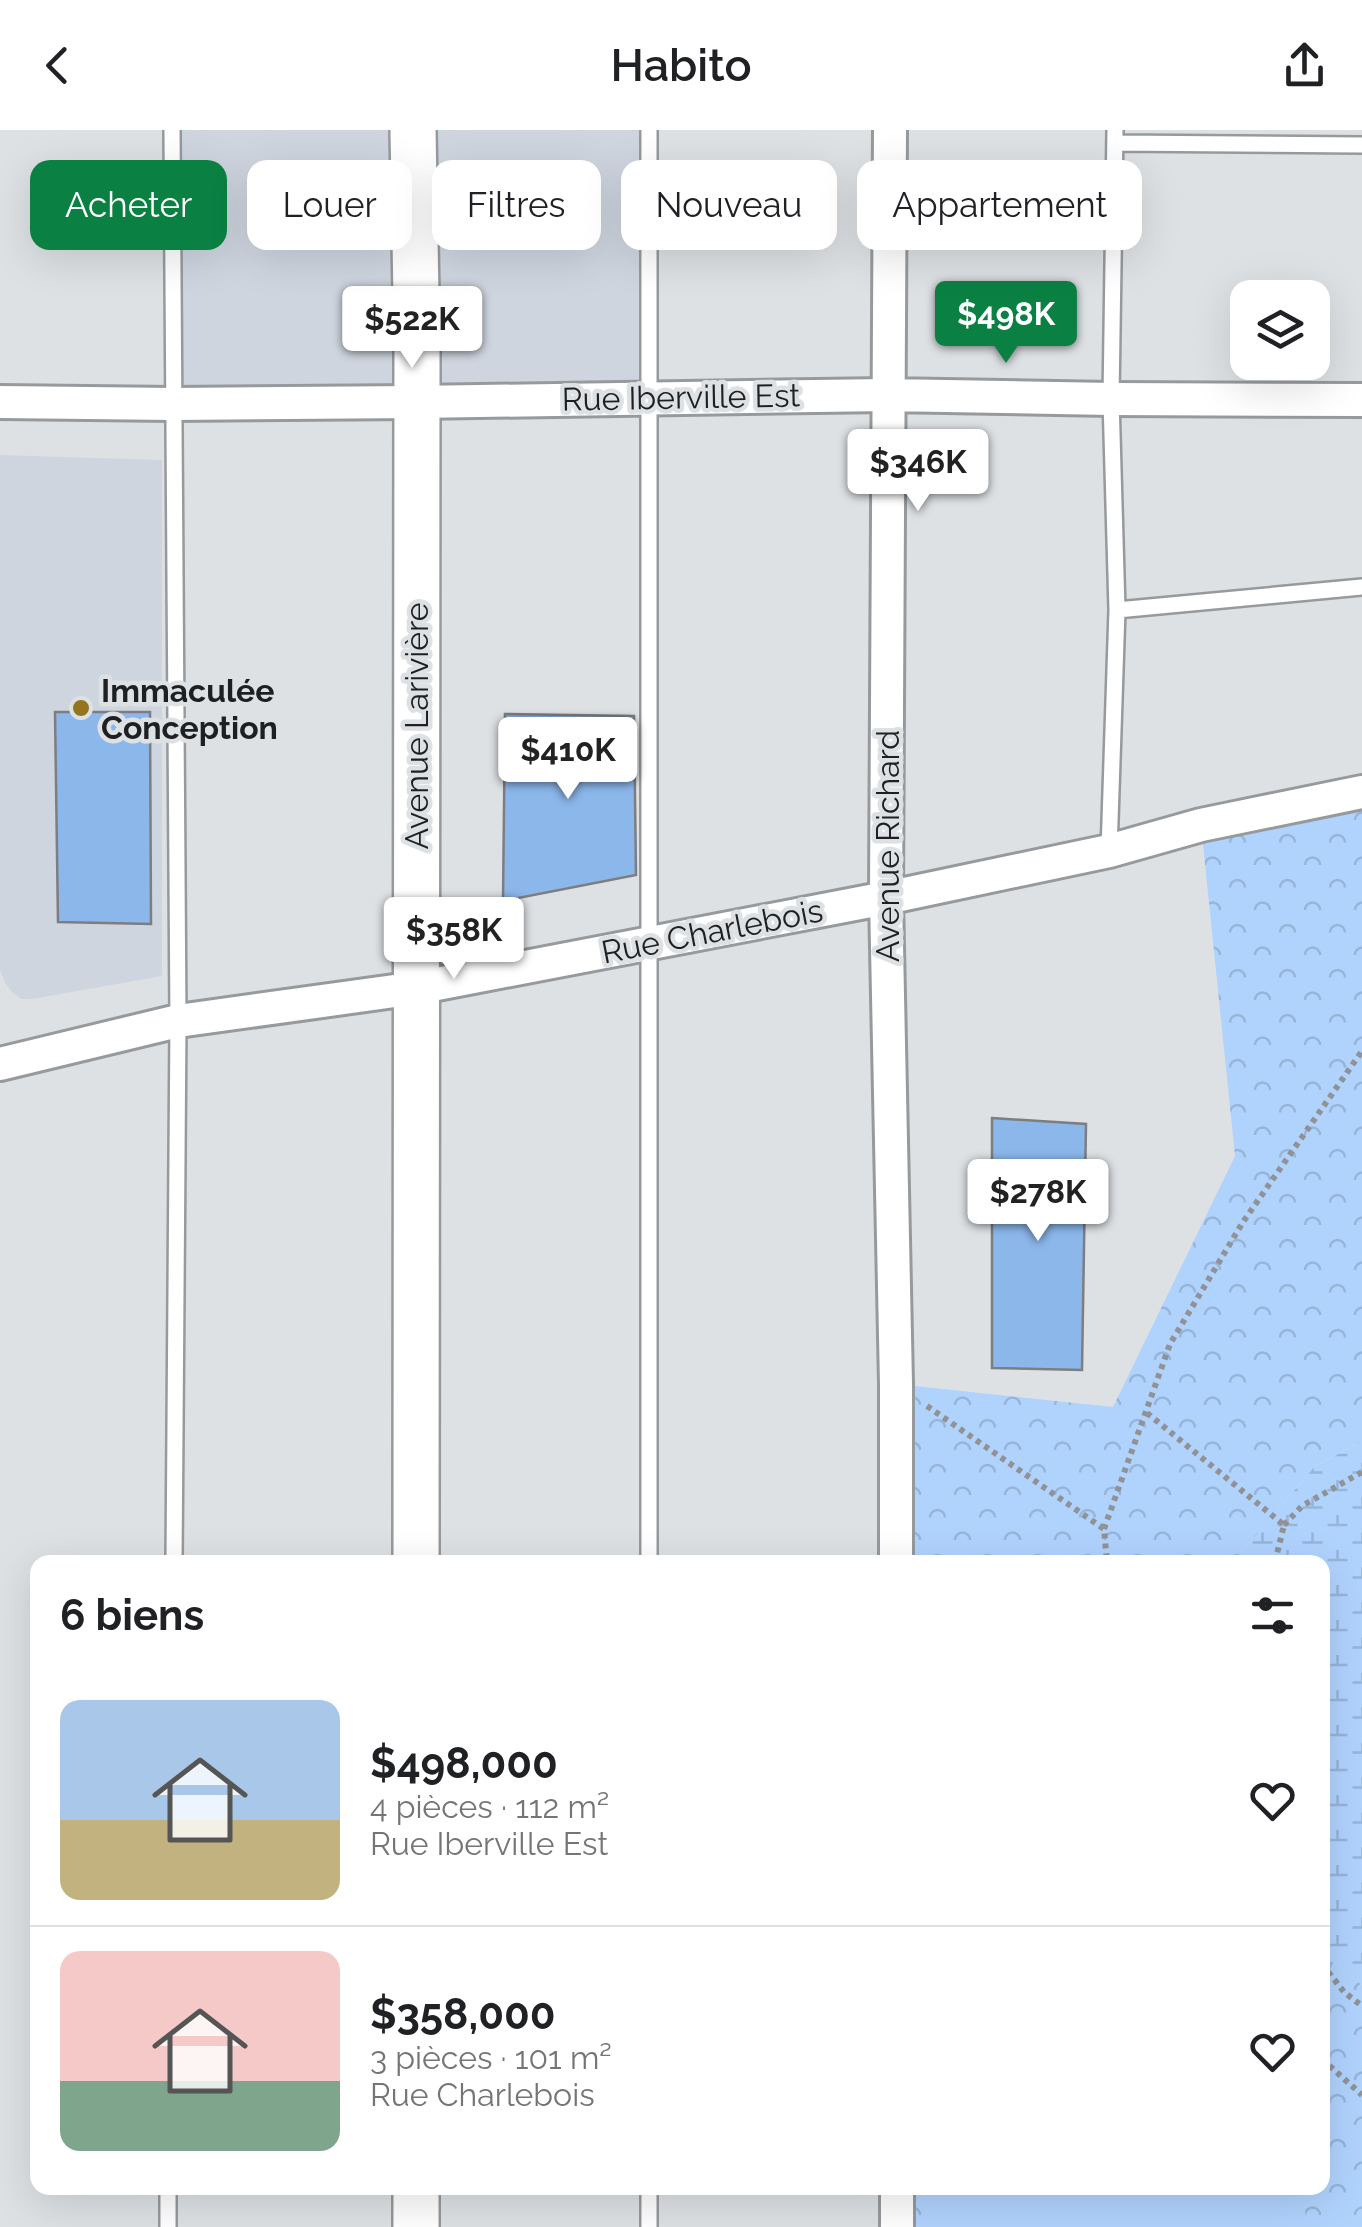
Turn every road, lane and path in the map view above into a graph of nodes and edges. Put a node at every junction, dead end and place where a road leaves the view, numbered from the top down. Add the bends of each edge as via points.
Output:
1 (172, 130) edge
2 (412, 130) edge
3 (649, 130) edge
4 (890, 130) edge
5 (1115, 137) edge
6 (1362, 145) edge
7 (887, 394) junction
8 (650, 397) junction
9 (1111, 399) junction
10 (1362, 400) edge
11 (0, 402) edge
12 (416, 402) junction
13 (174, 404) junction
14 (1362, 587) edge
15 (1117, 610) junction
16 (1362, 792) edge
17 (1109, 851) junction
18 (886, 898) junction
19 (650, 942) junction
20 (416, 988) junction
21 (178, 1021) junction
22 (1362, 1051) edge
23 (0, 1064) edge
24 (896, 1384) junction
25 (1147, 1413) junction
26 (1362, 1472) edge
27 (1284, 1525) junction
28 (1104, 1529) junction
29 (174, 1555) edge
30 (416, 1555) edge
31 (649, 1555) edge
32 (896, 1555) edge
33 (1106, 1555) edge
34 (1277, 1555) edge
35 (1330, 1974) edge
36 (1362, 2006) edge
37 (1330, 2066) edge
38 (1362, 2095) edge
39 (168, 2195) edge
40 (416, 2195) edge
41 (649, 2195) edge
42 (897, 2195) edge
43 (168, 2227) edge
44 (416, 2227) edge
45 (649, 2227) edge
46 (897, 2227) edge

1 - 13 lane
2 - 12 main road, Avenue Larivière
3 - 8 lane
4 - 7 street, Avenue Richard
5 - 6 lane
5 - 9 lane
7 - 8 street, Rue Iberville Est
7 - 9 street, Rue Iberville Est
7 - 18 street, Avenue Richard
8 - 12 street, Rue Iberville Est
8 - 19 lane
9 - 10 street, Rue Iberville Est
9 - 15 lane
11 - 13 street, Rue Iberville Est
12 - 13 street, Rue Iberville Est
12 - 20 main road, Avenue Larivière
13 - 21 lane
14 - 15 lane
15 - 17 lane
16 - 17 street, Rue Charlebois
17 - 18 street, Rue Charlebois
18 - 19 street, Rue Charlebois
18 - 24 street, Avenue Richard
19 - 20 street, Rue Charlebois
19 - 31 lane
20 - 21 street, Rue Charlebois
20 - 30 main road, Avenue Larivière
21 - 23 street, Rue Charlebois
21 - 29 lane
22 - 25 path via 1243,1222 1179,1328
24 - 28 path
24 - 32 street, Avenue Richard
25 - 27 path
25 - 28 path
26 - 27 path via 1302,1506
27 - 34 path
28 - 33 path
35 - 36 path
37 - 38 path
39 - 43 lane
40 - 44 main road
41 - 45 lane
42 - 46 street

